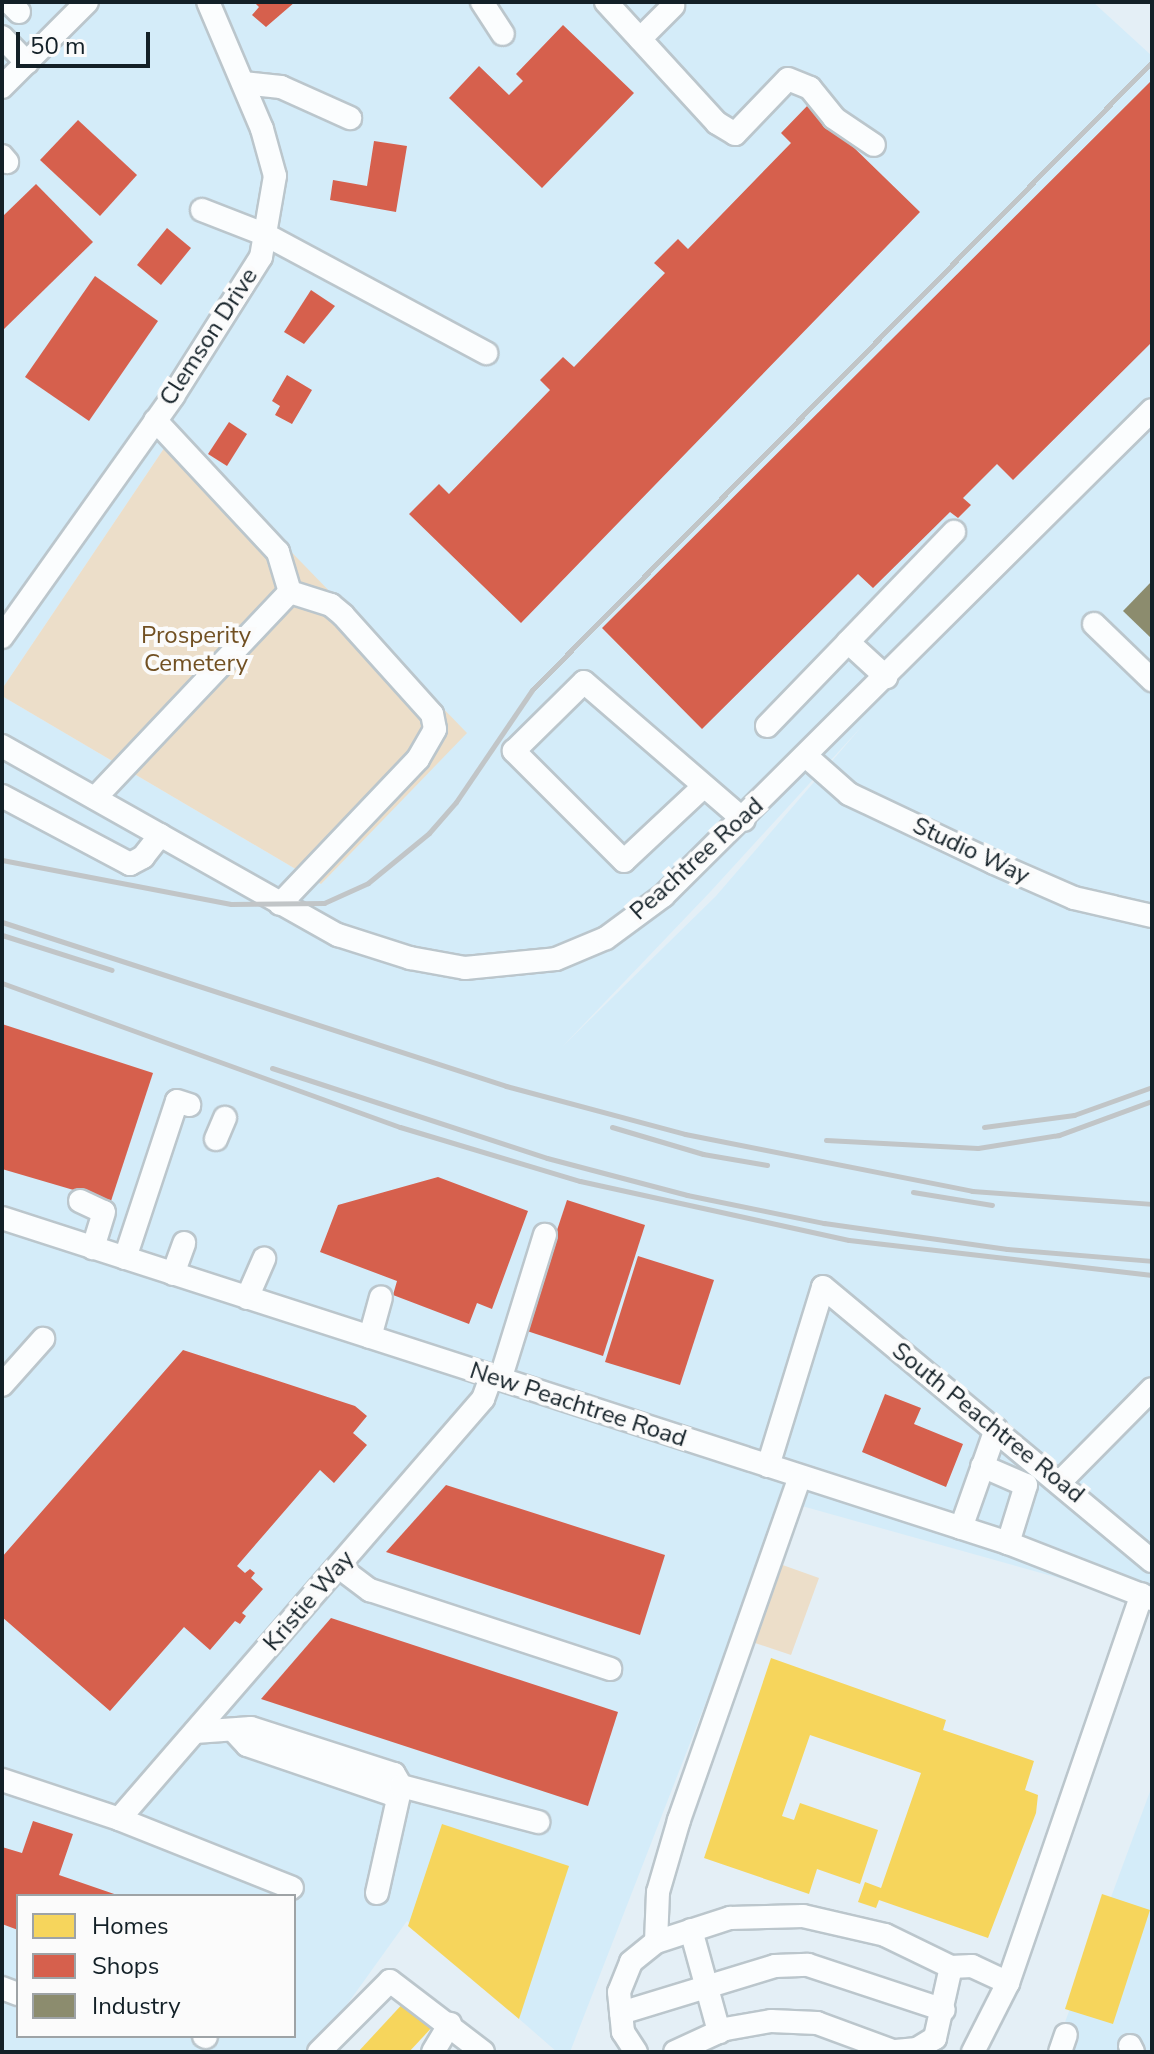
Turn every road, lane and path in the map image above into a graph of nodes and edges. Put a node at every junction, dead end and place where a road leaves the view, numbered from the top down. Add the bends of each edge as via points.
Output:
1 (208, 2) edge
2 (482, 2) edge
3 (606, 2) edge
4 (85, 3) edge
5 (673, 6) dead end
6 (503, 34) dead end
7 (2, 37) edge
8 (640, 39) junction
9 (27, 63) junction
10 (243, 83) junction
11 (2, 87) edge
12 (350, 118) dead end
13 (874, 145) dead end
14 (202, 210) dead end
15 (266, 235) junction
16 (486, 353) dead end
17 (1152, 410) edge
18 (155, 420) junction
19 (954, 532) dead end
20 (290, 592) junction
21 (1094, 624) dead end
22 (2, 637) edge
23 (848, 642) junction
24 (886, 677) junction
25 (1152, 680) edge
26 (767, 726) dead end
27 (2, 746) edge
28 (806, 756) junction
29 (703, 787) junction
30 (2, 796) edge
31 (95, 798) junction
32 (744, 820) junction
33 (160, 835) junction
34 (280, 904) junction
35 (1152, 916) edge
36 (183, 1103) dead end
37 (225, 1118) dead end
38 (216, 1139) dead end
39 (80, 1201) dead end
40 (2, 1218) edge
41 (545, 1235) dead end
42 (184, 1243) dead end
43 (93, 1248) junction
44 (125, 1258) junction
45 (264, 1259) dead end
46 (173, 1274) junction
47 (381, 1297) dead end
48 (247, 1298) junction
49 (370, 1337) junction
50 (43, 1339) dead end
51 (495, 1378) junction
52 (2, 1385) edge
53 (1152, 1389) edge
54 (996, 1429) junction
55 (768, 1466) junction
56 (982, 1466) junction
57 (800, 1477) junction
58 (1061, 1481) junction
59 (961, 1528) junction
60 (1008, 1543) junction
61 (1151, 1558) edge
62 (339, 1567) junction
63 (1147, 1596) edge
64 (610, 1669) dead end
65 (195, 1732) junction
66 (2, 1780) edge
67 (401, 1786) junction
68 (119, 1819) junction
69 (538, 1822) dead end
70 (292, 1888) dead end
71 (377, 1893) dead end
72 (691, 1930) junction
73 (656, 1942) junction
74 (951, 1967) junction
75 (1008, 1983) junction
76 (708, 1987) junction
77 (944, 2010) junction
78 (621, 2013) junction
79 (450, 2024) junction
80 (719, 2032) junction
81 (319, 2052) edge
82 (433, 2052) edge
83 (483, 2052) edge
84 (636, 2052) edge
85 (675, 2052) edge
86 (973, 2052) edge

1 - 10 street, Clemson Drive
2 - 6 street
3 - 8 street
4 - 9 street
5 - 8 street
7 - 9 street
8 - 13 street via 717,123 735,134 788,79 810,88 834,118
9 - 11 street
10 - 12 street via 281,87
10 - 15 street, Clemson Drive via 275,176
14 - 15 street
15 - 16 street
15 - 18 street, Clemson Drive via 261,257
17 - 24 street, Peachtree Road
18 - 20 street via 278,552
18 - 22 street, Clemson Drive
19 - 23 street
20 - 31 street
20 - 34 street via 331,605 343,615 432,714 435,729 418,759
21 - 25 street
23 - 24 street
23 - 26 street
24 - 28 street, Peachtree Road
27 - 31 street, Peachtree Road
28 - 32 street, Peachtree Road
28 - 35 street, Studio Way via 849,794 994,863 1074,898
29 - 29 street via 584,682 514,751 624,861
29 - 32 street
30 - 33 street via 130,864 143,857
31 - 33 street, Peachtree Road
32 - 34 street, Peachtree Road via 663,896 606,938 556,959 465,968 410,958 338,935
33 - 34 street, Peachtree Road
36 - 44 street
37 - 38 street
39 - 43 street via 104,1212
40 - 43 street, New Peachtree Road
41 - 51 street, Kristie Way
42 - 46 street
43 - 44 street, New Peachtree Road
44 - 46 street, New Peachtree Road
45 - 48 street
46 - 48 street, New Peachtree Road
47 - 49 street
48 - 49 street, New Peachtree Road
49 - 51 street, New Peachtree Road
50 - 52 street
51 - 55 street, New Peachtree Road
51 - 62 street, Kristie Way via 483,1399
53 - 58 street
54 - 55 street, South Peachtree Road via 823,1287
54 - 56 street
54 - 58 street, South Peachtree Road
55 - 57 street, New Peachtree Road
56 - 59 street
56 - 60 street via 1026,1485
57 - 59 street, New Peachtree Road
57 - 73 street via 679,1820 658,1892
58 - 61 street, South Peachtree Road
59 - 60 street, New Peachtree Road
60 - 63 street, New Peachtree Road
62 - 64 street via 370,1590
62 - 65 street, Kristie Way
63 - 75 street
65 - 67 street via 236,1733 247,1745 391,1794
65 - 68 street, Kristie Way
66 - 68 street
67 - 69 street
67 - 71 street
68 - 70 street
72 - 73 street
72 - 74 street via 730,1918 803,1916 885,1935
72 - 76 street
73 - 78 street via 631,1962 619,1992
74 - 75 street via 972,1966
74 - 77 street
75 - 86 street
76 - 77 street via 775,1966 808,1965
76 - 78 street
76 - 80 street
77 - 80 street via 935,2038 917,2049 893,2051 817,2023 771,2021
78 - 84 street via 623,2032
79 - 81 street via 390,1981
79 - 82 street
79 - 83 street
80 - 85 street

